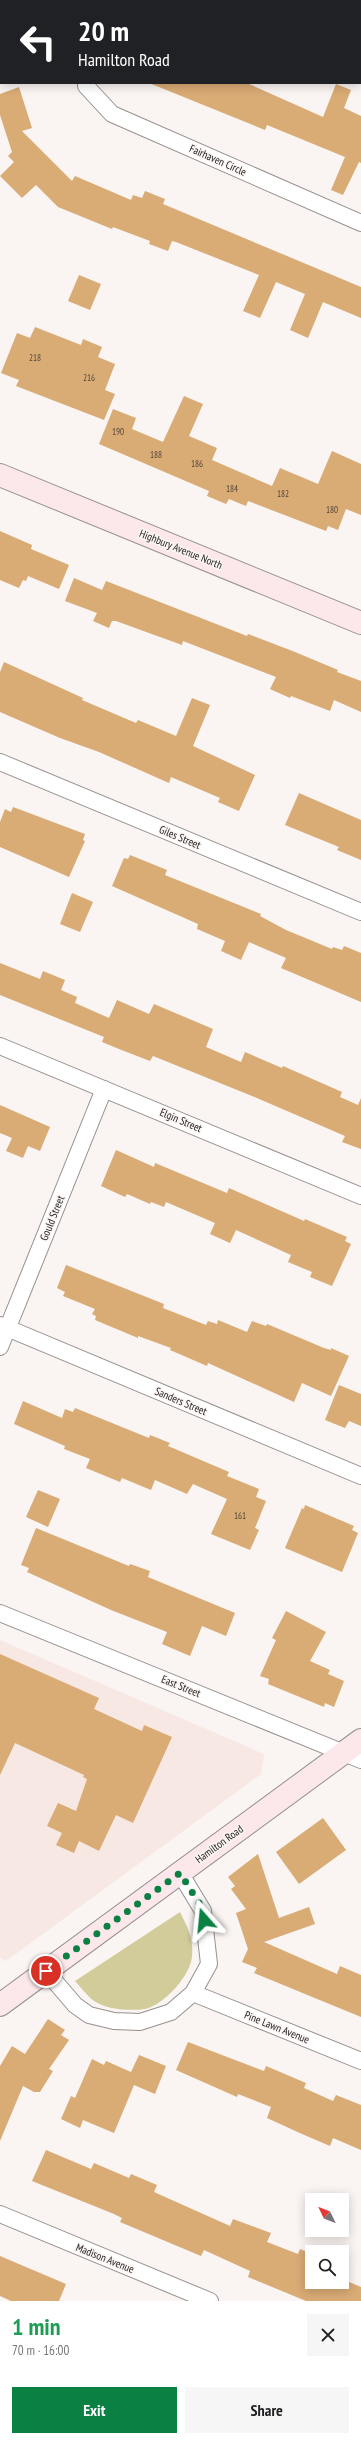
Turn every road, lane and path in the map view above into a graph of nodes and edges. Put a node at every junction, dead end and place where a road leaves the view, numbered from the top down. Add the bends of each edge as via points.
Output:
1 (86, 84) edge
2 (361, 223) edge
3 (0, 475) edge
4 (361, 623) edge
5 (0, 762) edge
6 (361, 912) edge
7 (0, 1046) edge
8 (104, 1089) junction
9 (361, 1196) edge
10 (4, 1327) edge
11 (0, 1347) edge
12 (361, 1476) edge
13 (0, 1612) edge
14 (361, 1740) edge
15 (352, 1757) edge
16 (180, 1873) junction
17 (46, 1971) junction
18 (193, 1993) junction
19 (4, 1998) edge
20 (361, 2061) edge
21 (0, 2214) edge
22 (210, 2301) edge

1 - 2 street, Fairhaven Circle via 112,114
3 - 4 main road, Highbury Avenue North
5 - 6 street, Giles Street
7 - 8 street, Elgin Street
8 - 9 street, Elgin Street
8 - 10 street, Gould Street
10 - 11 street, Gould Street
10 - 12 street, Sanders Street
13 - 15 street, East Street
14 - 15 main road, Hamilton Road
15 - 16 main road, Hamilton Road
16 - 17 main road, Hamilton Road
16 - 18 street via 204,1911 209,1964
17 - 18 street via 75,2005 89,2015 114,2021 140,2022 171,2012
17 - 19 main road, Hamilton Road
18 - 20 street, Pine Lawn Avenue
21 - 22 street, Madison Avenue

